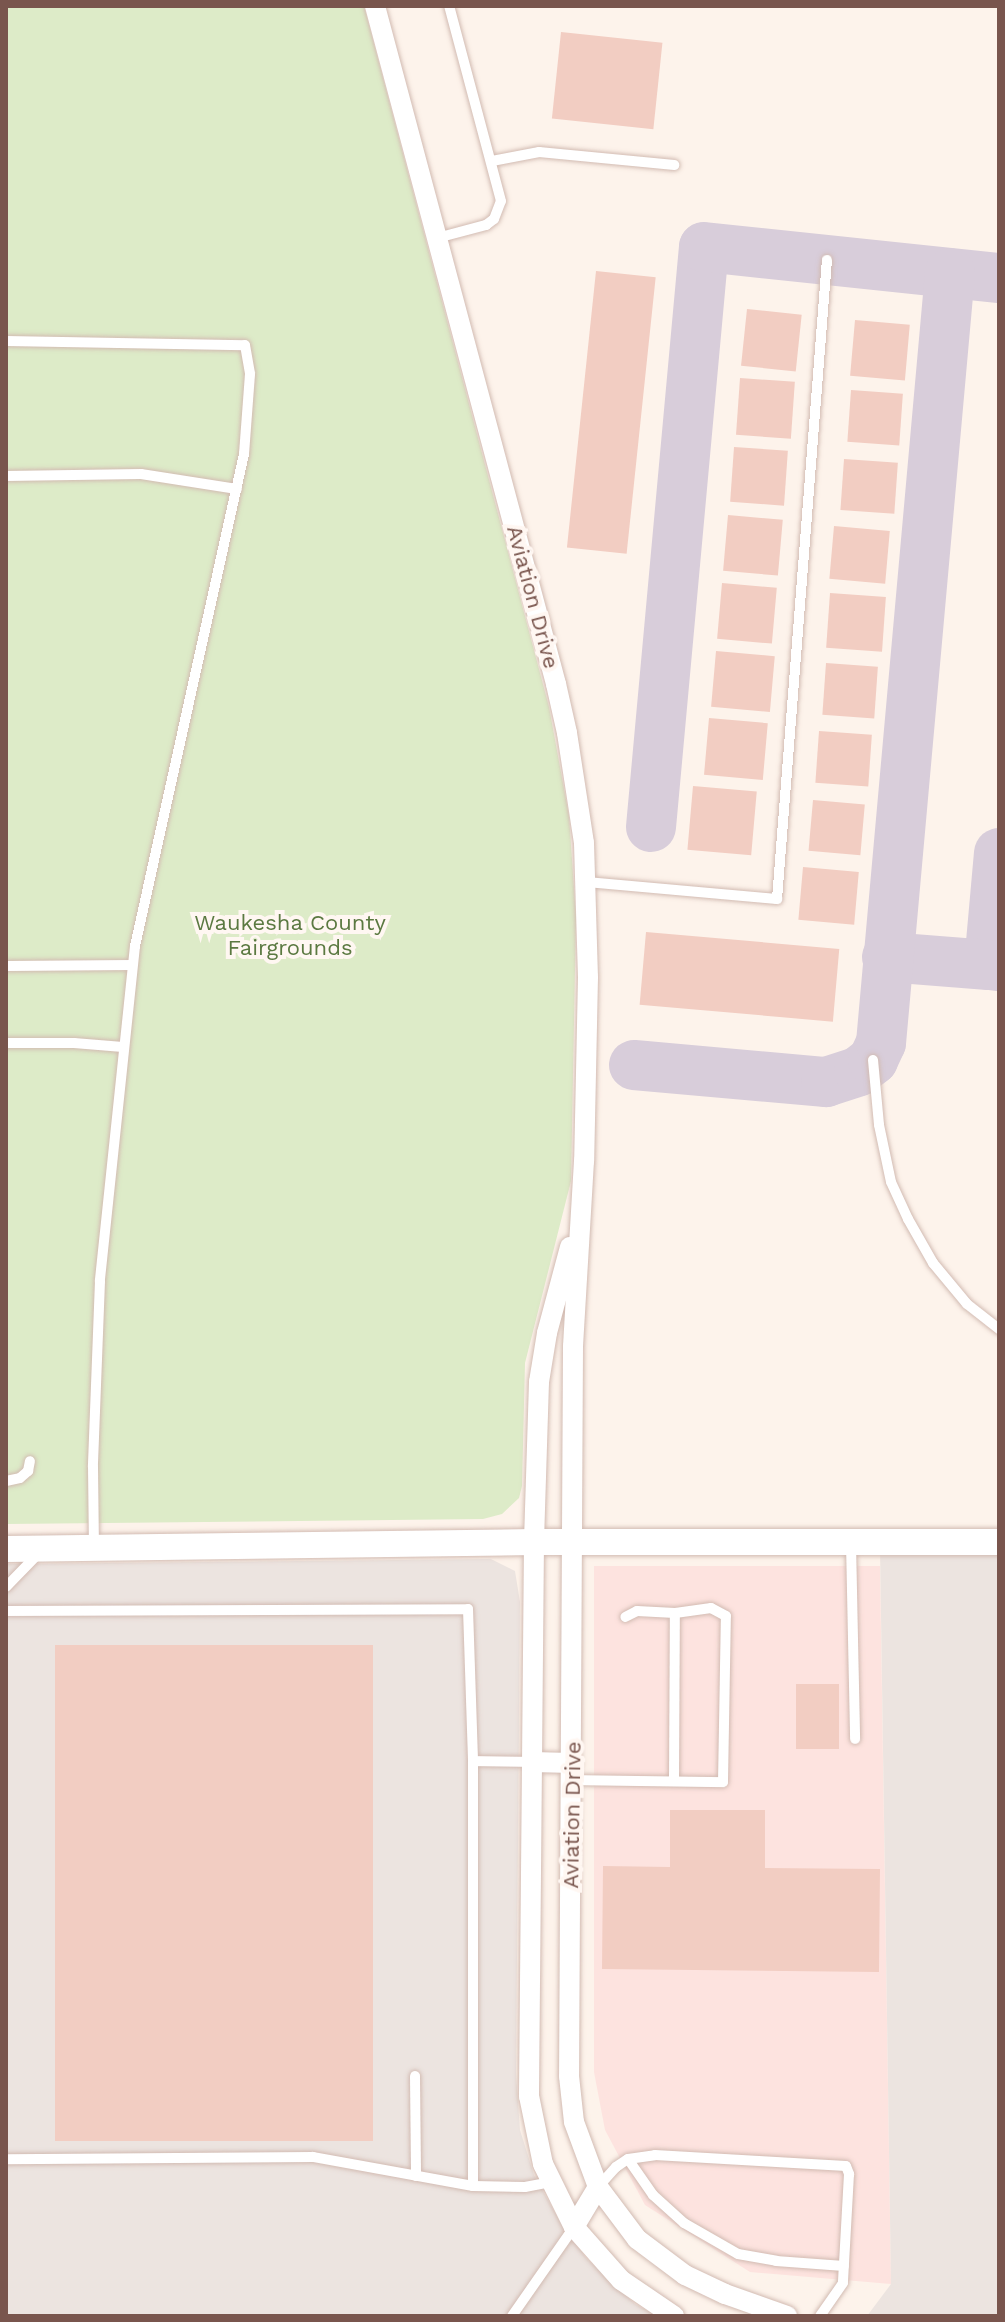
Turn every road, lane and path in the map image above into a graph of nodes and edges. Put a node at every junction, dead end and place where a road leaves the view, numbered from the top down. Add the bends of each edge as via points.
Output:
1 (375, 6) edge
2 (449, 6) edge
3 (492, 161) junction
4 (674, 165) dead end
5 (437, 238) junction
6 (827, 260) dead end
7 (6, 341) edge
8 (6, 476) edge
9 (237, 489) junction
10 (586, 882) junction
11 (132, 965) junction
12 (6, 966) edge
13 (6, 1043) edge
14 (123, 1047) junction
15 (873, 1060) dead end
16 (582, 1203) junction
17 (999, 1329) edge
18 (30, 1461) dead end
19 (6, 1481) edge
20 (851, 1541) junction
21 (534, 1542) junction
22 (573, 1542) junction
23 (999, 1542) edge
24 (94, 1548) junction
25 (6, 1549) edge
26 (44, 1549) junction
27 (6, 1587) edge
28 (6, 1611) edge
29 (675, 1613) junction
30 (625, 1617) dead end
31 (855, 1739) dead end
32 (473, 1761) junction
33 (532, 1762) junction
34 (572, 1771) junction
35 (674, 1779) junction
36 (415, 2076) dead end
37 (6, 2159) edge
38 (628, 2159) junction
39 (416, 2176) junction
40 (551, 2182) junction
41 (473, 2186) junction
42 (598, 2187) junction
43 (574, 2227) junction
44 (844, 2266) junction
45 (512, 2316) edge
46 (674, 2316) edge
47 (787, 2316) edge
48 (820, 2316) edge

1 - 5 street, Aviation Drive
2 - 3 lane
3 - 4 lane via 539,152
3 - 5 lane via 501,201 494,219
5 - 10 street, Aviation Drive via 567,733
6 - 10 lane via 777,899
7 - 9 lane via 245,345 250,374
8 - 9 lane via 141,474
9 - 11 lane
10 - 16 street, Aviation Drive
11 - 12 lane
11 - 14 lane
13 - 14 lane
14 - 24 lane via 100,1281
15 - 17 lane via 879,1125 897,1194 933,1263 967,1304
16 - 21 street, Aviation Drive via 542,1358
16 - 22 street, Aviation Drive via 573,1347
18 - 19 lane via 20,1478
20 - 22 street
20 - 23 street
20 - 31 lane
21 - 22 street
21 - 24 street
21 - 33 street, Aviation Drive
22 - 34 street, Aviation Drive
24 - 26 street
25 - 26 street
26 - 27 lane
28 - 32 lane via 468,1609
29 - 30 lane via 637,1611
29 - 35 lane
29 - 35 lane via 711,1608 726,1616 726,1775 723,1782
32 - 33 lane
32 - 41 lane
33 - 34 street
33 - 40 street, Aviation Drive via 528,2083 535,2133
34 - 35 lane via 630,1782
34 - 42 street, Aviation Drive via 569,2087 584,2155
36 - 39 lane
37 - 39 lane via 313,2157
38 - 42 lane
38 - 44 lane via 653,2195 684,2223 738,2254
38 - 44 lane via 655,2155 846,2166
39 - 41 lane
40 - 41 lane
40 - 43 street, Aviation Drive
42 - 43 street
42 - 47 street, Aviation Drive via 618,2216 660,2258 725,2294
43 - 45 lane
43 - 46 street, Aviation Drive via 621,2280
44 - 48 lane via 843,2283

